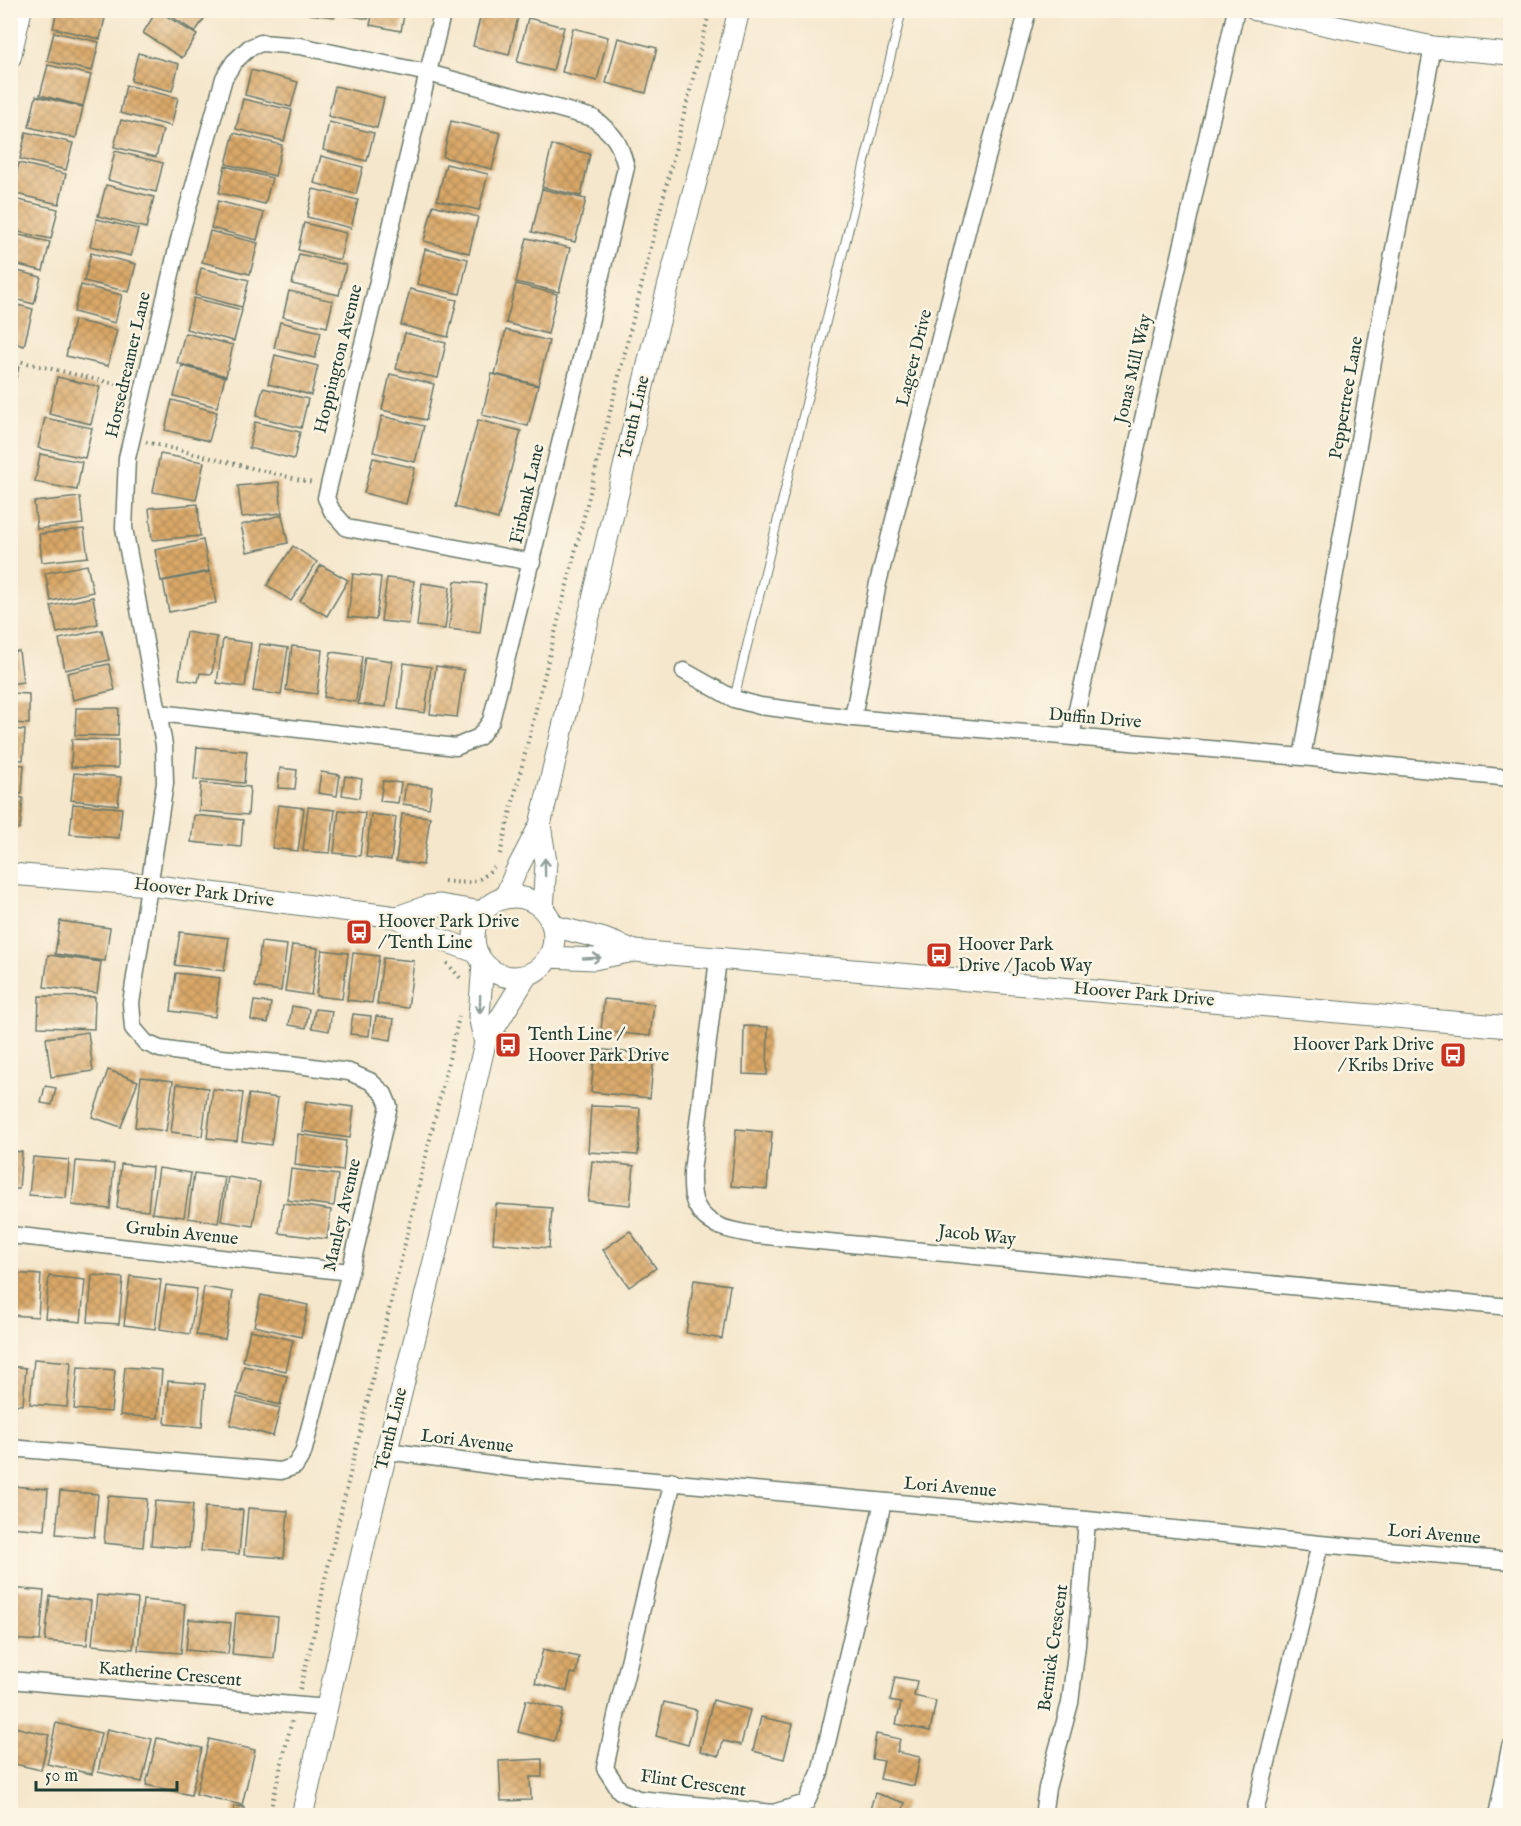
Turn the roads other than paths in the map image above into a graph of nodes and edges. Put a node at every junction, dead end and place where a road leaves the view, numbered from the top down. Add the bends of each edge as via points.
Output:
1 (21, 10) edge
2 (443, 10) edge
3 (739, 10) edge
4 (902, 10) edge
5 (1028, 10) edge
6 (1236, 10) edge
7 (1256, 10) edge
8 (1433, 47) junction
9 (1510, 54) edge
10 (10, 58) edge
11 (428, 73) junction
12 (532, 562) junction
13 (684, 671) dead end
14 (734, 699) junction
15 (159, 712) junction
16 (853, 718) junction
17 (1071, 736) junction
18 (1302, 757) junction
19 (1510, 778) edge
20 (540, 825) junction
21 (10, 874) edge
22 (149, 885) junction
23 (505, 898) junction
24 (482, 912) junction
25 (397, 917) junction
26 (548, 918) junction
27 (635, 951) junction
28 (549, 957) junction
29 (480, 958) junction
30 (718, 958) junction
31 (527, 975) junction
32 (1510, 1027) edge
33 (485, 1043) junction
34 (10, 1235) edge
35 (350, 1272) junction
36 (1510, 1307) edge
37 (10, 1449) edge
38 (387, 1451) junction
39 (673, 1481) junction
40 (883, 1502) junction
41 (1087, 1520) junction
42 (1320, 1544) junction
43 (1510, 1561) edge
44 (10, 1680) edge
45 (327, 1708) junction
46 (1510, 1747) edge
47 (302, 1815) edge
48 (1043, 1815) edge
49 (1254, 1815) edge
50 (1497, 1815) edge

1 - 10 street
2 - 11 street, Hoppington Avenue
3 - 20 street, Tenth Line via 651,352
4 - 14 lane
5 - 16 street, Lageer Drive via 970,215 884,560
6 - 17 street, Jonas Mill Way
7 - 8 street
8 - 9 street
8 - 18 street, Peppertree Lane
11 - 12 street, Firbank Lane via 592,118 612,135 621,148 626,167
11 - 12 street, Hoppington Avenue via 326,498 347,528
11 - 15 street, Horsedreamer Lane via 300,46 261,43 234,62 224,78 180,236 127,458 124,528
12 - 15 street, Firbank Lane via 491,721 480,737 456,747
13 - 14 street, Duffin Drive
14 - 16 street, Duffin Drive
15 - 22 street, Horsedreamer Lane via 165,783
16 - 17 street, Duffin Drive
17 - 18 street, Duffin Drive
18 - 19 street, Duffin Drive
20 - 23 street, Tenth Line
26 -> 20 street, Tenth Line
21 - 22 street, Hoover Park Drive
22 - 25 street, Hoover Park Drive
22 - 35 street, Manley Avenue via 131,1003 133,1028 146,1043 160,1049 220,1058 350,1072 370,1081 384,1094 389,1106
23 - 24 street
23 - 26 street via 532,901
24 - 25 street, Hoover Park Drive via 440,905
24 - 29 street via 473,938
25 - 29 street, Hoover Park Drive
26 - 27 street, Hoover Park Drive
26 - 28 street via 554,938
28 -> 27 street, Hoover Park Drive via 594,959
27 - 30 street, Hoover Park Drive
28 - 31 street
29 - 31 street via 503,976
29 -> 33 street, Tenth Line via 479,1016
30 - 32 street, Hoover Park Drive
30 - 36 street, Jacob Way via 692,1172 696,1204 717,1226 756,1235
31 - 33 street, Tenth Line
33 - 38 street, Tenth Line
34 - 35 street, Grubin Avenue
35 - 37 street, Manley Avenue via 303,1453 295,1466 281,1470
38 - 39 street, Lori Avenue via 512,1468
38 - 45 street, Tenth Line
39 - 40 street, Lori Avenue
39 - 40 street, Flint Crescent via 605,1768 620,1791 638,1799 750,1811 773,1813 806,1803 820,1773
40 - 41 street, Lori Avenue
41 - 42 street, Lori Avenue
41 - 48 street, Bernick Crescent via 1070,1703
42 - 43 street, Lori Avenue
42 - 49 street
44 - 45 street, Katherine Crescent
45 - 47 street, Tenth Line
46 - 50 street

